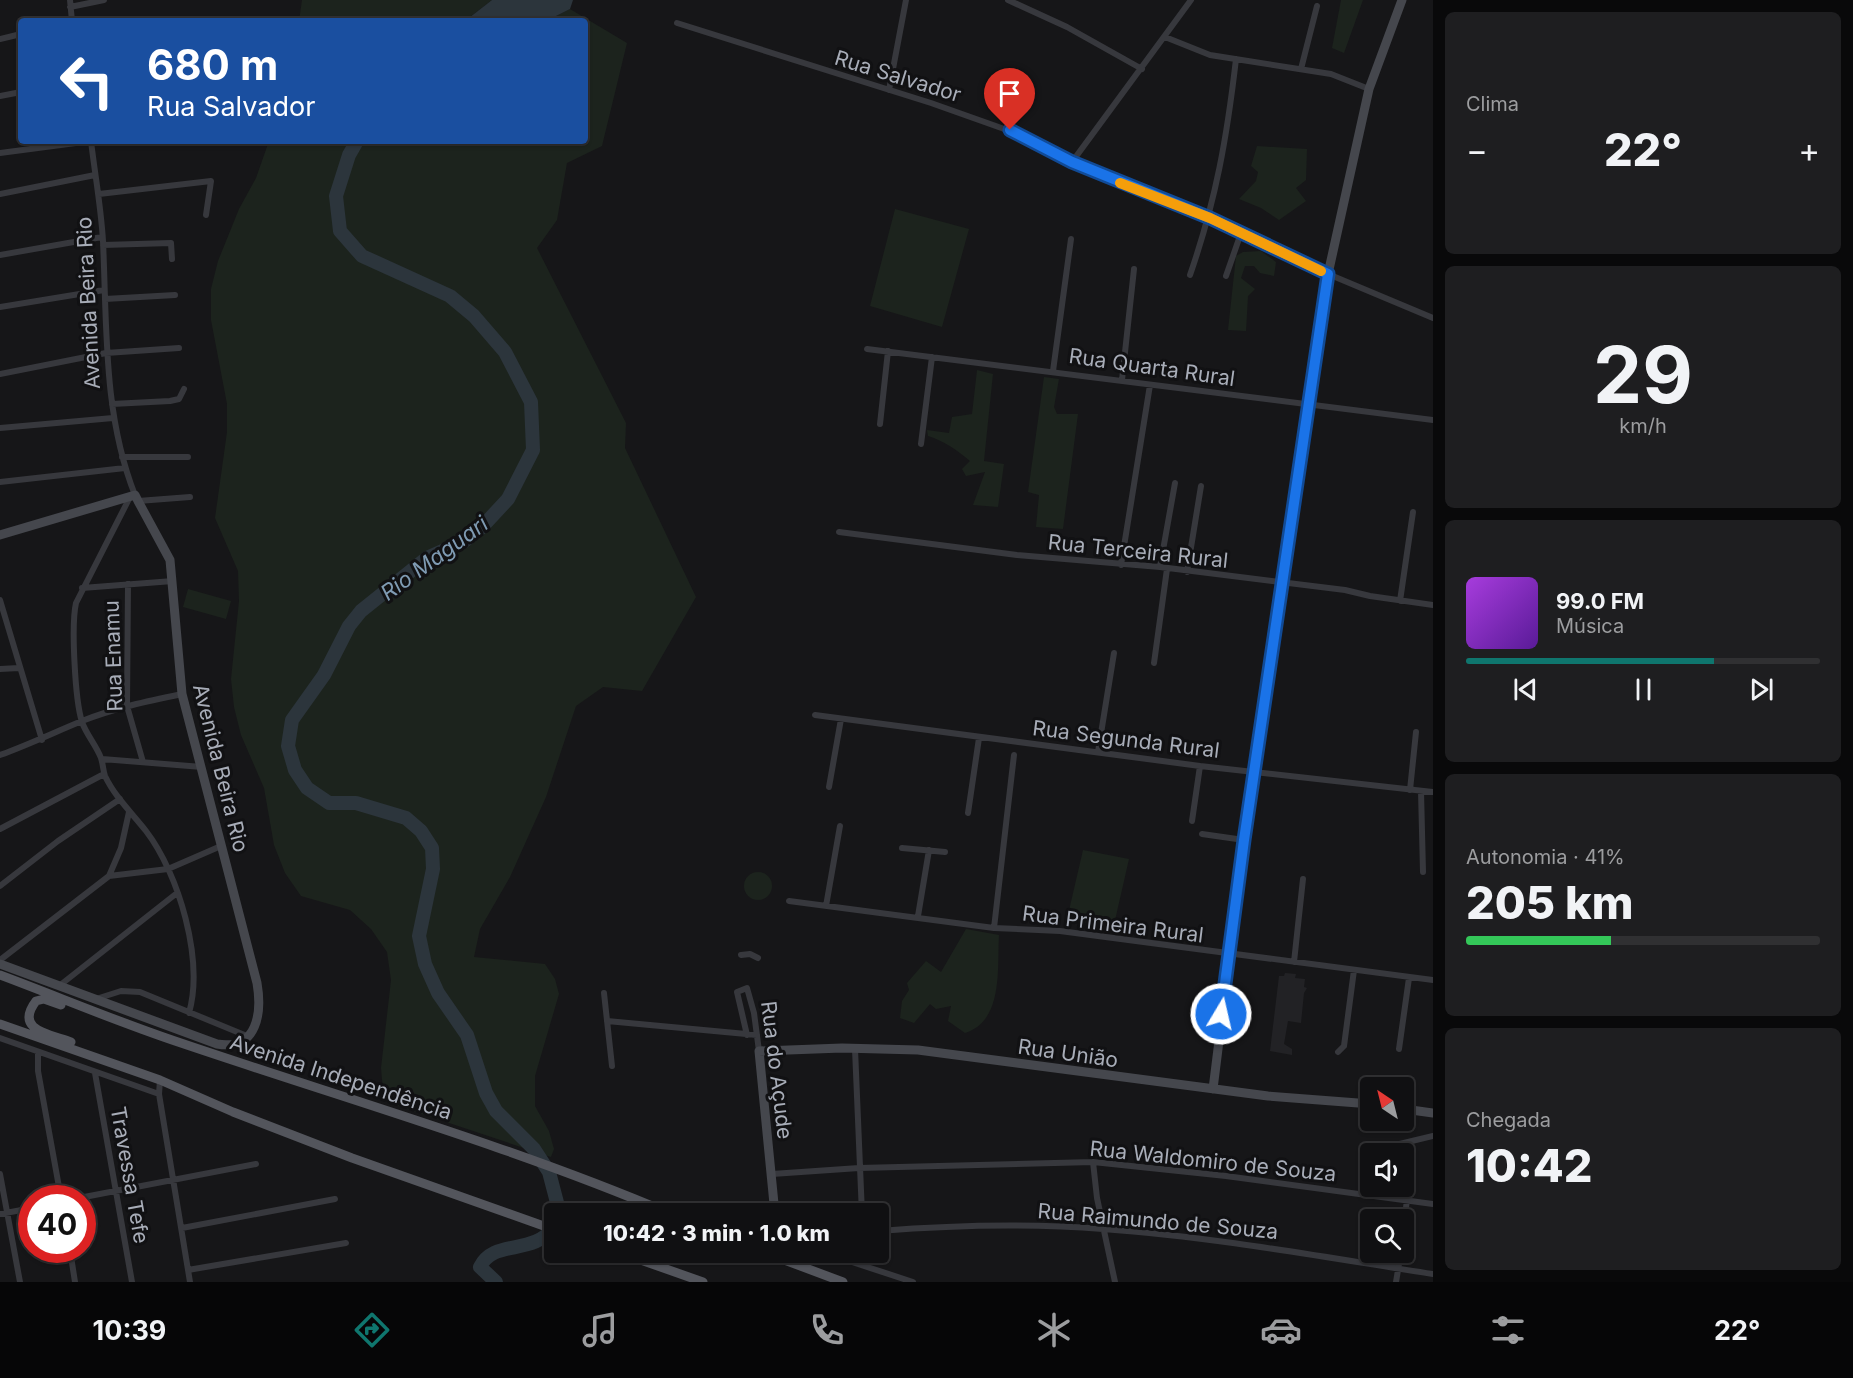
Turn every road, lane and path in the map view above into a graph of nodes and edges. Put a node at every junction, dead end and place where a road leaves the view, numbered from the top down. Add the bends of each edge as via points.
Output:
1 (104, 0) edge
2 (906, 0) edge
3 (1008, 0) edge
4 (1191, 0) edge
5 (1402, 0) edge
6 (70, 3) edge
7 (1317, 6) dead end
8 (72, 18) edge
9 (677, 23) dead end
10 (18, 35) edge
11 (1165, 37) junction
12 (0, 39) edge
13 (1236, 59) junction
14 (1142, 69) junction
15 (1301, 69) junction
16 (1369, 89) junction
17 (889, 90) junction
18 (18, 93) edge
19 (0, 96) edge
20 (68, 144) edge
21 (91, 144) edge
22 (0, 153) edge
23 (1072, 162) junction
24 (95, 175) junction
25 (0, 194) edge
26 (99, 194) junction
27 (206, 215) dead end
28 (1210, 218) junction
29 (1241, 233) junction
30 (102, 237) junction
31 (1071, 239) dead end
32 (103, 245) junction
33 (0, 255) edge
34 (172, 259) dead end
35 (1134, 269) dead end
36 (1328, 274) junction
37 (1190, 275) dead end
38 (1226, 276) dead end
39 (104, 290) junction
40 (175, 295) dead end
41 (105, 299) junction
42 (0, 307) edge
43 (1433, 318) edge
44 (179, 348) dead end
45 (867, 349) dead end
46 (888, 351) junction
47 (106, 353) junction
48 (932, 357) junction
49 (1053, 371) junction
50 (0, 374) edge
51 (1122, 380) junction
52 (1150, 384) junction
53 (184, 389) dead end
54 (112, 404) junction
55 (1309, 405) junction
56 (113, 418) junction
57 (1433, 420) edge
58 (880, 424) dead end
59 (0, 428) edge
60 (921, 444) dead end
61 (122, 457) junction
62 (188, 457) dead end
63 (125, 468) junction
64 (0, 482) edge
65 (1174, 483) dead end
66 (1201, 486) dead end
67 (189, 497) dead end
68 (134, 498) junction
69 (1413, 512) dead end
70 (839, 532) dead end
71 (0, 535) edge
72 (1121, 565) junction
73 (1164, 568) junction
74 (1187, 572) junction
75 (173, 581) junction
76 (128, 584) junction
77 (1282, 584) junction
78 (82, 588) junction
79 (0, 600) edge
80 (1400, 601) junction
81 (1433, 605) edge
82 (1114, 653) dead end
83 (1154, 663) dead end
84 (19, 668) junction
85 (0, 669) edge
86 (182, 694) junction
87 (128, 706) junction
88 (815, 715) dead end
89 (840, 717) junction
90 (82, 721) junction
91 (1416, 732) dead end
92 (979, 738) junction
93 (42, 740) junction
94 (0, 746) edge
95 (1098, 752) junction
96 (1, 755) edge
97 (1014, 755) dead end
98 (102, 759) junction
99 (143, 762) junction
100 (1200, 766) junction
101 (202, 767) junction
102 (1256, 771) junction
103 (104, 774) junction
104 (829, 787) dead end
105 (1410, 790) junction
106 (1421, 791) junction
107 (1433, 792) edge
108 (120, 799) junction
109 (129, 812) junction
110 (969, 813) dead end
111 (1192, 821) dead end
112 (840, 826) dead end
113 (0, 829) edge
114 (1202, 834) dead end
115 (1246, 836) junction
116 (221, 846) junction
117 (902, 848) dead end
118 (929, 850) junction
119 (945, 852) dead end
120 (168, 869) junction
121 (1423, 872) dead end
122 (109, 876) junction
123 (1303, 879) dead end
124 (0, 886) edge
125 (177, 893) junction
126 (789, 901) dead end
127 (826, 906) junction
128 (918, 916) junction
129 (994, 928) junction
130 (1230, 954) junction
131 (741, 956) dead end
132 (758, 958) dead end
133 (0, 962) edge
134 (1294, 962) junction
135 (1354, 970) junction
136 (0, 975) edge
137 (1409, 978) junction
138 (1433, 980) edge
139 (58, 987) junction
140 (604, 993) dead end
141 (93, 1000) junction
142 (189, 1013) junction
143 (607, 1021) junction
144 (0, 1024) edge
145 (143, 1029) junction
146 (747, 1035) junction
147 (757, 1035) junction
148 (247, 1036) junction
149 (178, 1037) junction
150 (0, 1038) edge
151 (855, 1048) junction
152 (1399, 1049) dead end
153 (759, 1052) junction
154 (1338, 1052) dead end
155 (38, 1053) junction
156 (612, 1066) dead end
157 (130, 1070) junction
158 (95, 1073) junction
159 (160, 1080) junction
160 (1213, 1089) junction
161 (159, 1094) junction
162 (1360, 1103) edge
163 (1414, 1110) edge
164 (1433, 1113) edge
165 (1433, 1136) edge
166 (1404, 1143) edge
167 (1093, 1162) junction
168 (256, 1164) dead end
169 (859, 1168) junction
170 (0, 1174) edge
171 (772, 1174) junction
172 (172, 1180) junction
173 (59, 1185) edge
174 (116, 1191) junction
175 (96, 1195) edge
176 (335, 1199) dead end
177 (1407, 1200) junction
178 (645, 1203) edge
179 (774, 1203) edge
180 (861, 1203) edge
181 (1433, 1204) edge
182 (1406, 1209) edge
183 (18, 1210) edge
184 (3, 1213) edge
185 (544, 1226) edge
186 (182, 1228) junction
187 (1103, 1228) junction
188 (889, 1230) edge
189 (346, 1243) dead end
190 (72, 1263) edge
191 (649, 1263) edge
192 (797, 1263) edge
193 (855, 1263) edge
194 (1400, 1263) edge
195 (1399, 1269) junction
196 (188, 1270) junction
197 (1433, 1274) edge
198 (20, 1282) edge
199 (75, 1282) edge
200 (132, 1282) edge
201 (190, 1282) edge
202 (702, 1282) edge
203 (843, 1282) edge
204 (913, 1282) edge
205 (1115, 1282) edge
206 (1396, 1282) edge

1 - 6 street
2 - 17 street
3 - 14 street via 1067,27
4 - 11 street
5 - 16 street
6 - 8 street
7 - 15 street
9 - 17 street, Rua Salvador
10 - 12 street
11 - 13 street via 1210,55
11 - 14 street
13 - 15 street
13 - 28 street via 1227,136
14 - 23 street
15 - 16 street via 1331,74
16 - 36 street
17 - 23 street, Rua Salvador via 1027,137
18 - 19 street
20 - 22 street
21 - 24 street, Avenida Beira Rio
23 - 28 street, Rua Salvador
24 - 25 street
24 - 26 street, Avenida Beira Rio
26 - 27 street via 211,181
26 - 30 street, Avenida Beira Rio
28 - 29 street, Rua Salvador
28 - 37 street
29 - 36 street, Rua Salvador
29 - 38 street
30 - 32 street, Avenida Beira Rio
30 - 33 street
31 - 49 street
32 - 34 street via 171,243
32 - 39 street, Avenida Beira Rio
35 - 51 street
36 - 43 street, Rua Salvador
36 - 55 street
39 - 41 street, Avenida Beira Rio
39 - 42 street
40 - 41 street
41 - 47 street, Avenida Beira Rio
44 - 47 street
45 - 46 street, Rua Quarta Rural
46 - 48 street, Rua Quarta Rural
46 - 58 street
47 - 50 street
47 - 54 street, Avenida Beira Rio
48 - 49 street, Rua Quarta Rural
48 - 60 street
49 - 51 street, Rua Quarta Rural
51 - 52 street, Rua Quarta Rural
52 - 55 street, Rua Quarta Rural
52 - 72 street
53 - 54 street via 179,399 170,401
54 - 56 street, Avenida Beira Rio
55 - 57 street, Rua Quarta Rural
55 - 77 street
56 - 59 street
56 - 61 street, Avenida Beira Rio
61 - 62 street
61 - 63 street, Avenida Beira Rio
63 - 64 street
63 - 68 street, Avenida Beira Rio
65 - 73 street
66 - 74 street
67 - 68 street
68 - 71 street
68 - 75 street, Avenida Beira Rio via 170,560
68 - 78 street
69 - 80 street
70 - 72 street, Rua Terceira Rural via 875,534 908,544
72 - 73 street, Rua Terceira Rural
73 - 74 street, Rua Terceira Rural
73 - 83 street
74 - 77 street, Rua Terceira Rural
75 - 76 street
75 - 86 street, Avenida Beira Rio
76 - 78 street
76 - 87 street, Rua Enamu
77 - 80 street, Rua Terceira Rural via 1345,590
77 - 102 street
78 - 90 street via 73,615
79 - 84 street
80 - 81 street, Rua Terceira Rural
82 - 95 street
84 - 85 street
84 - 93 street
86 - 87 street
86 - 101 street, Avenida Beira Rio
87 - 90 street
87 - 99 street, Rua Enamu
88 - 89 street, Rua Segunda Rural
89 - 92 street, Rua Segunda Rural
89 - 104 street
90 - 93 street
90 - 98 street
91 - 105 street
92 - 95 street, Rua Segunda Rural
92 - 110 street
93 - 96 street
94 - 96 street
95 - 100 street, Rua Segunda Rural
97 - 129 street
98 - 99 street
98 - 103 street
99 - 101 street
100 - 102 street, Rua Segunda Rural
100 - 111 street
101 - 116 street, Avenida Beira Rio
102 - 105 street, Rua Segunda Rural
102 - 115 street
103 - 108 street
103 - 113 street
105 - 106 street, Rua Segunda Rural
106 - 107 street, Rua Segunda Rural
106 - 121 street
108 - 109 street
108 - 124 street
109 - 120 street via 145,830
109 - 122 street via 121,848
112 - 127 street
114 - 115 street
115 - 130 street
116 - 120 street
116 - 148 street, Avenida Beira Rio via 260,1002 259,1019
117 - 118 street
118 - 119 street
118 - 128 street
120 - 122 street
120 - 125 street
122 - 133 street
123 - 134 street
125 - 139 street
125 - 142 street via 191,951 194,997
126 - 127 street, Rua Primeira Rural
127 - 128 street, Rua Primeira Rural
128 - 129 street, Rua Primeira Rural
129 - 130 street, Rua Primeira Rural via 1060,931
130 - 134 street, Rua Primeira Rural
130 - 160 street
131 - 132 street via 750,954
133 - 139 street
134 - 135 street, Rua Primeira Rural
135 - 137 street, Rua Primeira Rural
135 - 154 street via 1344,1046
136 - 145 main road, Avenida Independência
137 - 138 street, Rua Primeira Rural
137 - 152 street
139 - 141 street
140 - 143 street
141 - 142 street via 131,991
141 - 149 street
142 - 148 street
143 - 146 street
143 - 156 street
144 - 157 main road
145 - 149 main road, Avenida Independência
145 - 157 main road via 129,1029 44,999 36,1001 28,1013 33,1029 118,1059
146 - 147 street
146 - 147 street, Rua do Açude via 736,992 747,988
147 - 153 street, Rua do Açude
148 - 149 street via 225,1046
149 - 178 main road, Avenida Independência
150 - 155 street
151 - 153 street, Rua União
151 - 160 street, Rua União via 918,1050
151 - 169 street
153 - 171 street, Rua do Açude
155 - 158 street
155 - 173 street
157 - 159 main road
158 - 161 street
158 - 174 street, Travessa Tefe
159 - 161 street
159 - 185 main road via 352,1158
160 - 162 street, Rua União
161 - 172 street
163 - 164 street
165 - 166 street
167 - 169 street, Rua Waldomiro de Souza
167 - 177 street, Rua Waldomiro de Souza
167 - 187 street
168 - 172 street
169 - 171 street, Rua Waldomiro de Souza
169 - 180 street
170 - 184 street
171 - 179 street, Rua do Açude
172 - 174 street
172 - 186 street
174 - 175 street
174 - 200 street, Travessa Tefe
176 - 186 street
177 - 181 street, Rua Waldomiro de Souza
177 - 182 street
183 - 184 street
184 - 198 street
186 - 196 street
187 - 188 street, Rua Raimundo de Souza via 989,1224
187 - 195 street, Rua Raimundo de Souza via 1278,1249
187 - 205 street
189 - 196 street
190 - 199 street
191 - 202 main road
192 - 203 main road
193 - 204 street
194 - 195 street
195 - 197 street, Rua Raimundo de Souza
195 - 206 street
196 - 201 street

